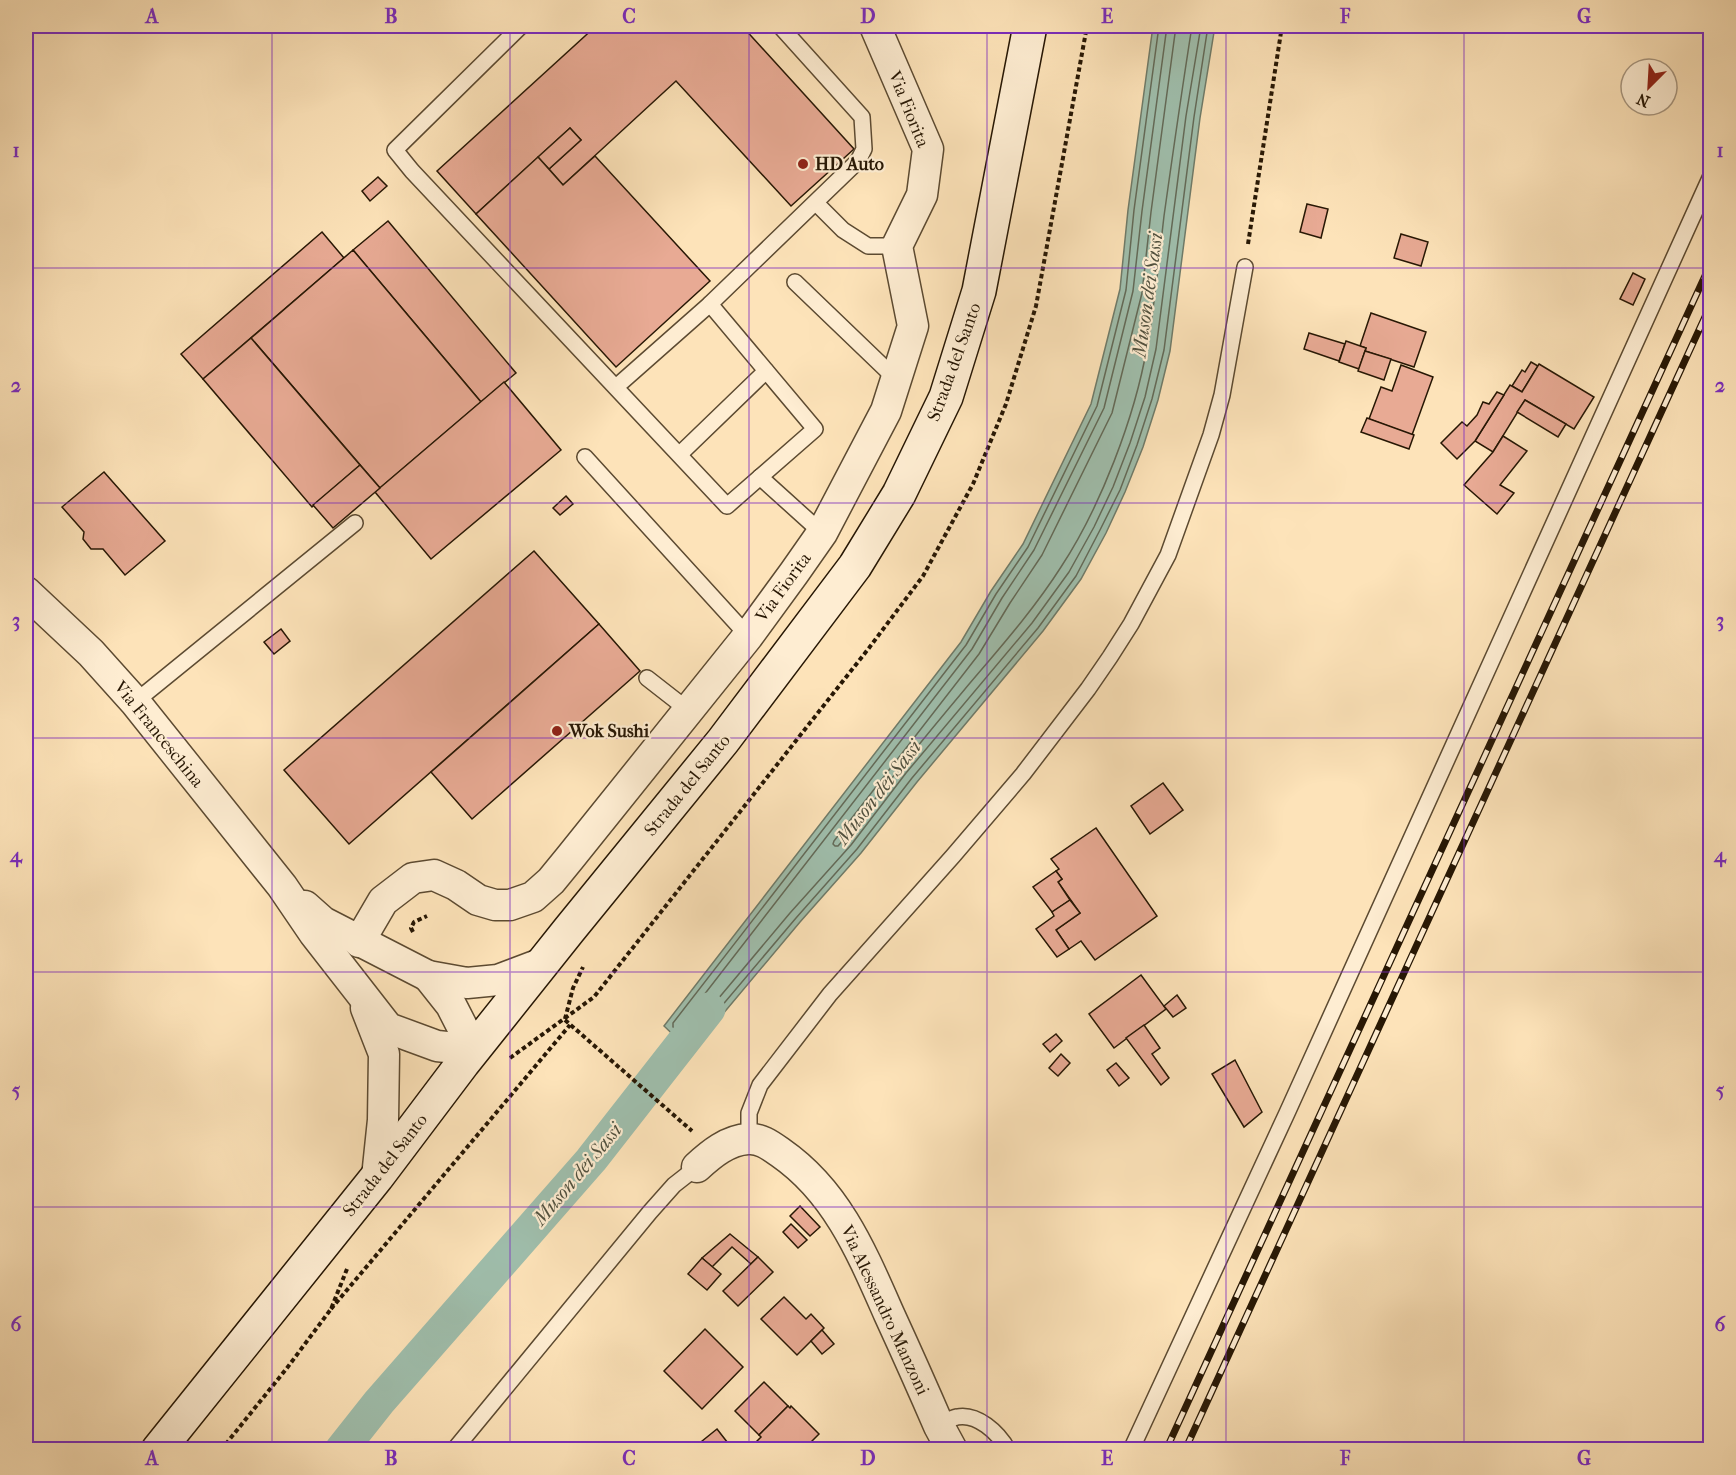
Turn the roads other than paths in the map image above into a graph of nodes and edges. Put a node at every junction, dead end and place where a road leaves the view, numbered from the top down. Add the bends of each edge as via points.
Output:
1 (521, 26) edge
2 (780, 26) edge
3 (875, 26) edge
4 (1030, 26) edge
5 (1710, 178) edge
6 (816, 203) junction
7 (897, 246) junction
8 (1245, 267) road end
9 (795, 282) dead end
10 (710, 304) junction
11 (766, 371) junction
12 (896, 379) junction
13 (616, 387) junction
14 (680, 454) junction
15 (585, 458) dead end
16 (760, 477) junction
17 (355, 523) dead end
18 (822, 532) junction
19 (26, 592) edge
20 (748, 636) junction
21 (647, 678) dead end
22 (135, 702) junction
23 (688, 710) junction
24 (282, 886) junction
25 (359, 942) junction
26 (543, 963) junction
27 (428, 976) junction
28 (360, 992) junction
29 (474, 1050) junction
30 (749, 1138) junction
31 (697, 1167) joint
32 (377, 1177) junction
33 (946, 1438) edge
34 (159, 1449) edge
35 (454, 1449) edge
36 (1008, 1449) edge
37 (1131, 1449) edge

1 - 13 lane via 395,150
2 - 6 lane via 862,117 864,149 858,161
3 - 7 street, Via Fiorita via 928,149 922,195
4 - 26 main road, Strada del Santo via 979,291 946,397 899,494 855,566 723,741
5 - 37 lane
6 - 7 lane via 843,230 868,246
6 - 10 lane
7 - 12 street, Via Fiorita via 913,326
8 - 30 lane via 1211,435 1168,555 1131,624 1088,689 1023,774 830,994 760,1084 748,1113
9 - 12 lane
10 - 11 lane
10 - 13 lane
11 - 14 lane
11 - 16 lane via 815,429
12 - 18 street, Via Fiorita via 886,411
13 - 14 lane
14 - 16 lane via 727,506
15 - 20 lane
16 - 18 lane
17 - 22 lane
18 - 20 street, Via Fiorita
19 - 22 street, Via Franceschina via 92,653
20 - 23 street, Via Fiorita
21 - 23 lane
22 - 24 street, Via Franceschina
23 - 25 street, Via Fiorita via 569,859 533,897 510,905 495,905 478,900 434,875 413,878 383,901
24 - 25 street, Via Franceschina via 323,922
24 - 28 street, Via Franceschina
25 - 27 street, Via Franceschina
26 - 27 street, Via Franceschina via 498,980 467,983
26 - 29 main road, Strada del Santo
27 - 29 street, Via Franceschina via 451,1005
28 - 29 street, Via Franceschina via 388,1028 437,1046
28 - 32 street, Via Franceschina via 384,1054
29 - 32 main road, Strada del Santo
30 - 31 street via 714,1152
30 - 33 street, Via Alessandro Manzoni via 765,1142 795,1163 846,1222
31 - 35 lane via 650,1212
32 - 34 main road, Strada del Santo
33 - 36 lane via 955,1417 973,1417

